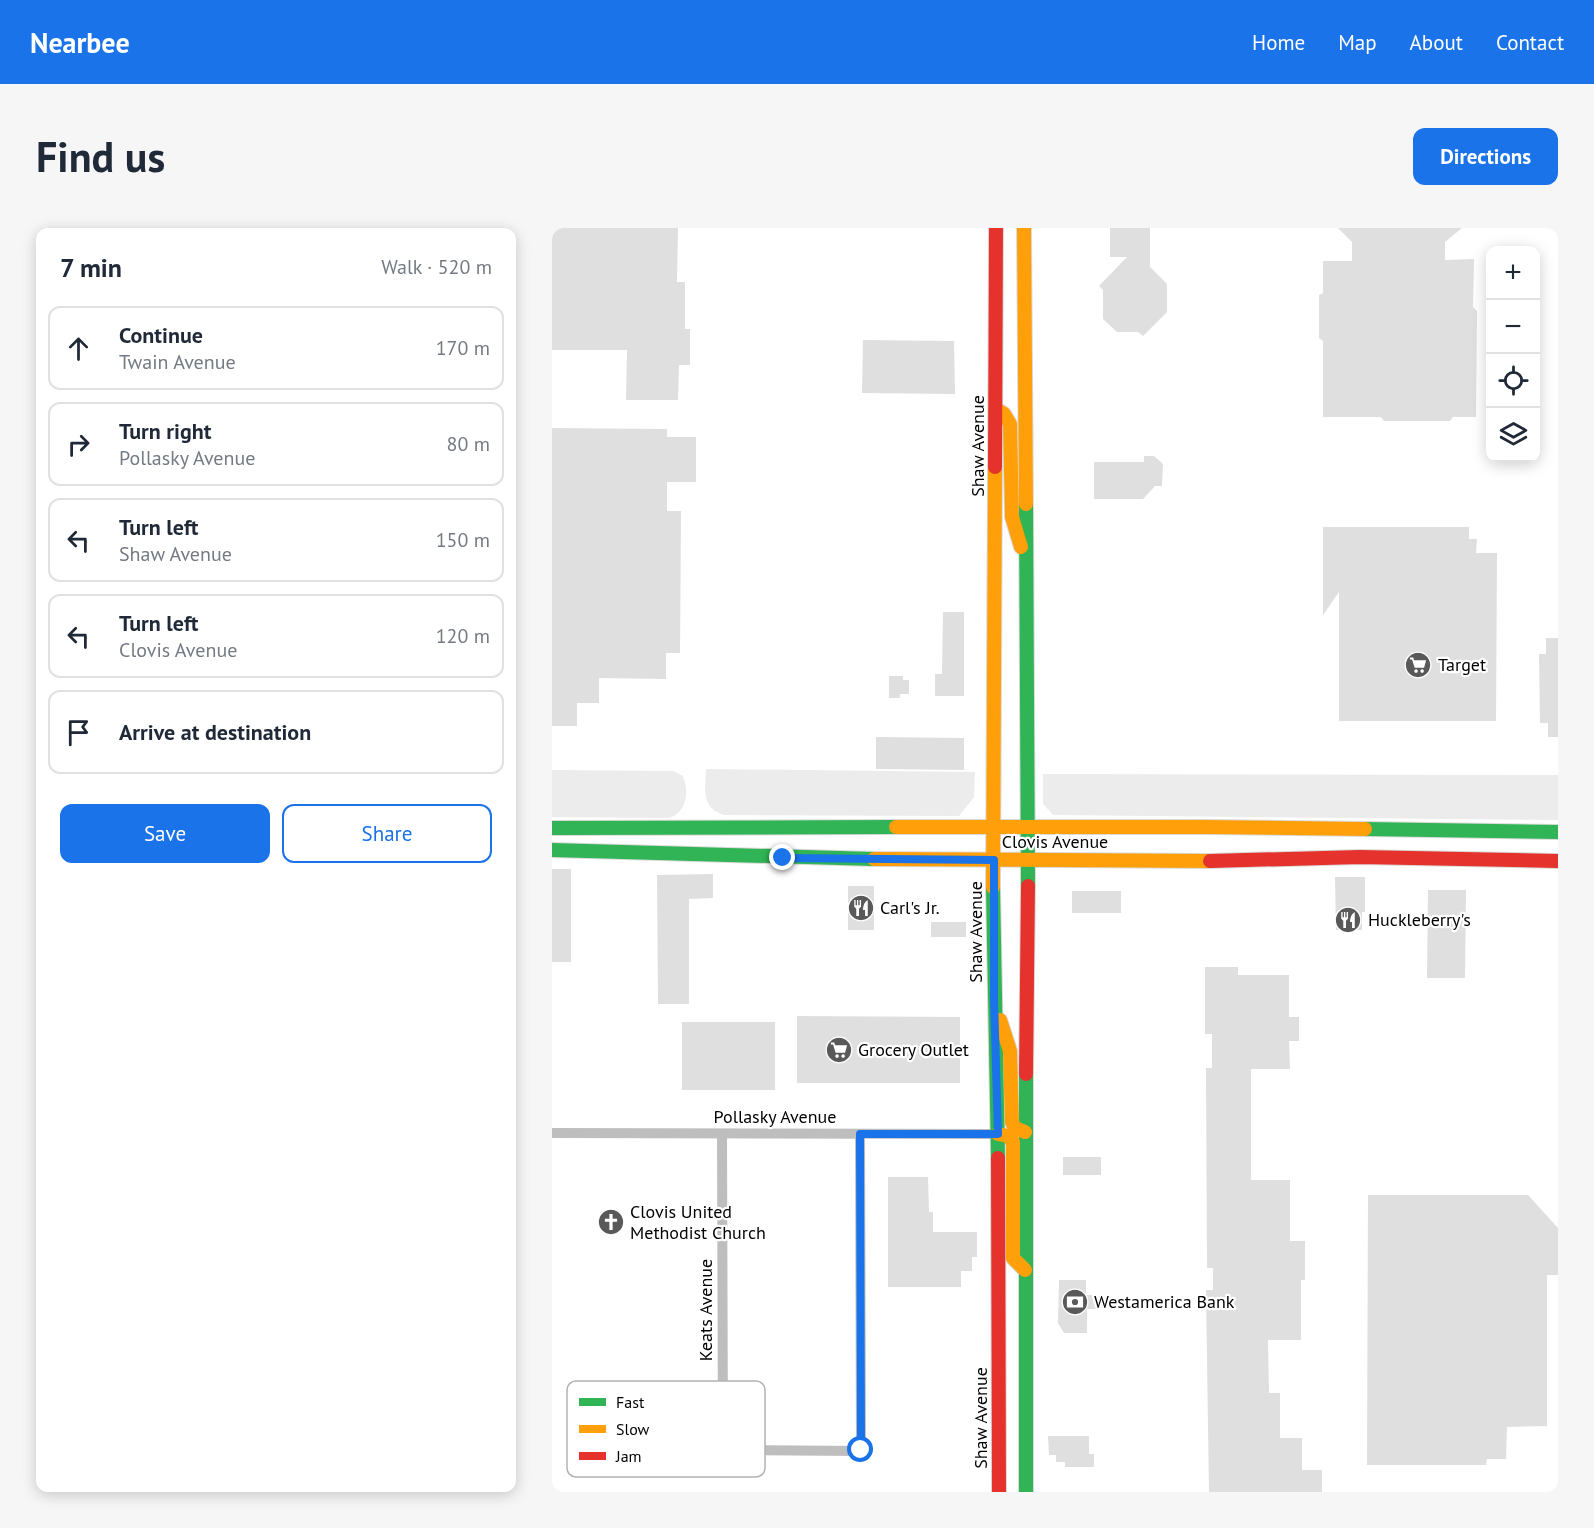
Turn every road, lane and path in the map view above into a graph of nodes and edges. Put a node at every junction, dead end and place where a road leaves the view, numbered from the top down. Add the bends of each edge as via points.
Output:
1 (996, 228) edge
2 (1024, 228) edge
3 (996, 409) junction
4 (1026, 565) junction
5 (993, 827) junction
6 (1029, 827) junction
7 (552, 828) edge
8 (607, 828) junction
9 (1558, 832) edge
10 (552, 838) edge
11 (552, 850) edge
12 (994, 860) junction
13 (1029, 860) junction
14 (1558, 861) edge
15 (994, 999) junction
16 (1025, 1132) junction
17 (552, 1133) edge
18 (722, 1134) junction
19 (860, 1134) junction
20 (998, 1134) junction
21 (1025, 1270) junction
22 (723, 1381) edge
23 (765, 1450) edge
24 (999, 1492) edge
25 (1026, 1492) edge

1 - 3 main road, Shaw Avenue
2 - 4 main road
3 - 4 main road via 1010,424 1012,517
3 - 5 main road, Shaw Avenue
4 - 6 main road
5 - 6 main road, Clovis Avenue
5 - 8 main road, Clovis Avenue
5 - 12 main road, Shaw Avenue
6 - 9 main road, Clovis Avenue
6 - 13 main road
7 - 8 main road, Clovis Avenue
8 - 10 main road
11 - 12 main road, Clovis Avenue
12 - 13 main road, Clovis Avenue
12 - 15 main road, Shaw Avenue
13 - 14 main road, Clovis Avenue via 1368,857
13 - 16 main road
15 - 16 main road via 1010,1051 1012,1122
15 - 20 main road, Shaw Avenue
16 - 21 main road
17 - 18 street, Pollasky Avenue
18 - 19 street, Pollasky Avenue
18 - 22 street, Keats Avenue
19 - 20 street, Pollasky Avenue
19 - 23 street, Keats Avenue via 861,1450
20 - 21 main road via 1013,1142 1013,1258
20 - 24 main road, Shaw Avenue
21 - 25 main road

